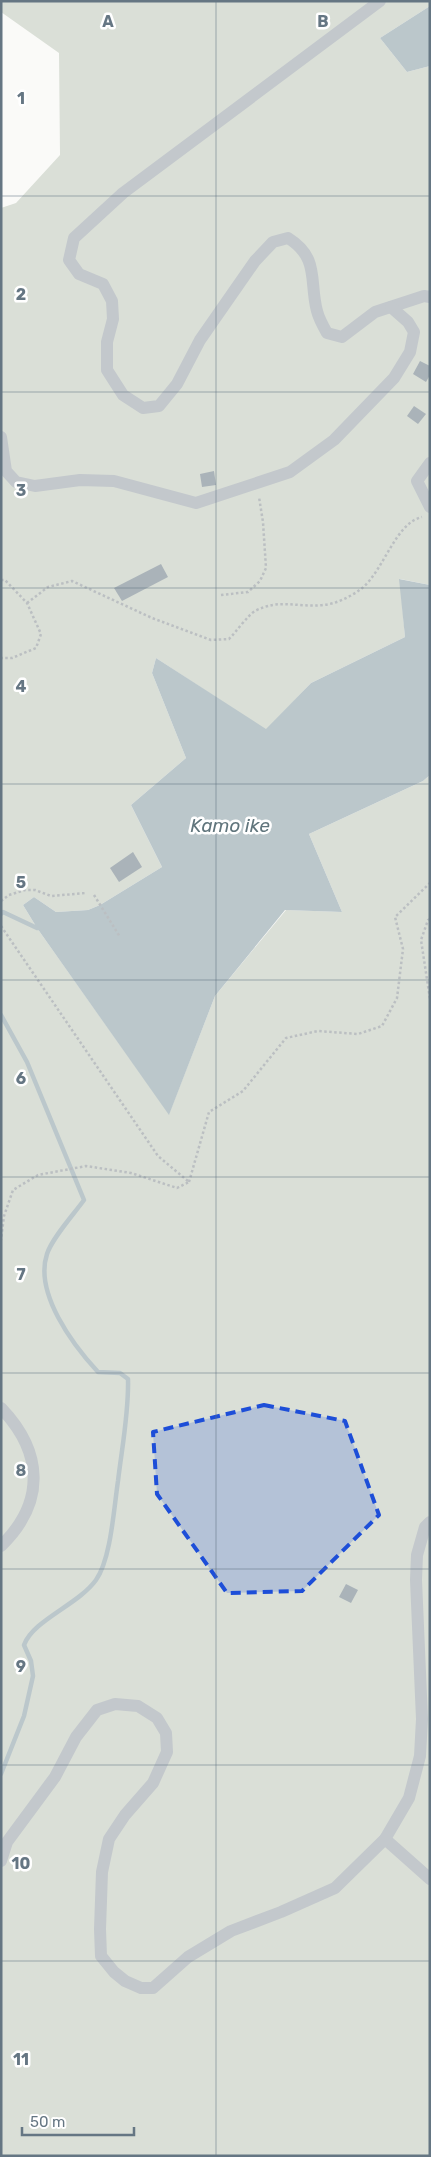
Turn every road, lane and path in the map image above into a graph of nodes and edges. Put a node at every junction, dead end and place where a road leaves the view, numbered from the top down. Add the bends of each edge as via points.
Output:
1 (380, 1) edge
2 (430, 297) edge
3 (391, 307) junction
4 (1, 437) edge
5 (430, 463) edge
6 (257, 483) junction
7 (430, 507) edge
8 (430, 515) edge
9 (1, 580) edge
10 (222, 595) dead end
11 (27, 603) junction
12 (1, 658) edge
13 (430, 883) edge
14 (86, 893) dead end
15 (94, 895) dead end
16 (1, 901) edge
17 (430, 919) edge
18 (1, 926) edge
19 (120, 937) dead end
20 (430, 999) edge
21 (189, 1182) junction
22 (1, 1240) edge
23 (1, 1408) edge
24 (430, 1522) edge
25 (1, 1546) edge
26 (385, 1839) junction
27 (1, 1861) edge
28 (430, 1879) edge

1 - 3 street via 122,193 74,238 69,260 78,274 103,284 112,301 107,370 123,395 143,408 159,406 177,384 220,310 255,261 273,242 288,238 310,258 317,312 327,333 342,337 375,312
2 - 3 street
3 - 6 street via 414,332 410,352 394,378 334,440 290,472
4 - 6 street via 10,478 35,486 80,480 114,481 196,504
5 - 7 street via 417,481
6 - 10 path via 266,568 260,581 248,592
8 - 11 path via 414,519 402,530 380,568 362,588 340,601 322,605 282,602 254,612 228,639 211,640 152,618 72,581 48,587
9 - 11 path via 5,580
11 - 12 path via 41,634 36,648 12,658
13 - 21 path via 395,917 403,949 398,998 382,1026 358,1034 318,1030 286,1038 243,1091 209,1112
14 - 16 path via 51,896 25,890
15 - 19 path
17 - 20 path via 421,940
18 - 21 path via 158,1156
21 - 22 path via 177,1188 130,1173 86,1166 38,1175 13,1190 4,1216
23 - 25 street via 22,1434 34,1467 30,1504 23,1519
24 - 26 street via 425,1526 417,1555 422,1719 420,1756 409,1798
26 - 27 street via 335,1888 231,1931 188,1957 153,1988 141,1988 125,1981 101,1956 102,1872 109,1839 153,1783 167,1752 166,1733 157,1718 138,1706 115,1704 97,1710 76,1737 54,1776 7,1842
26 - 28 street

